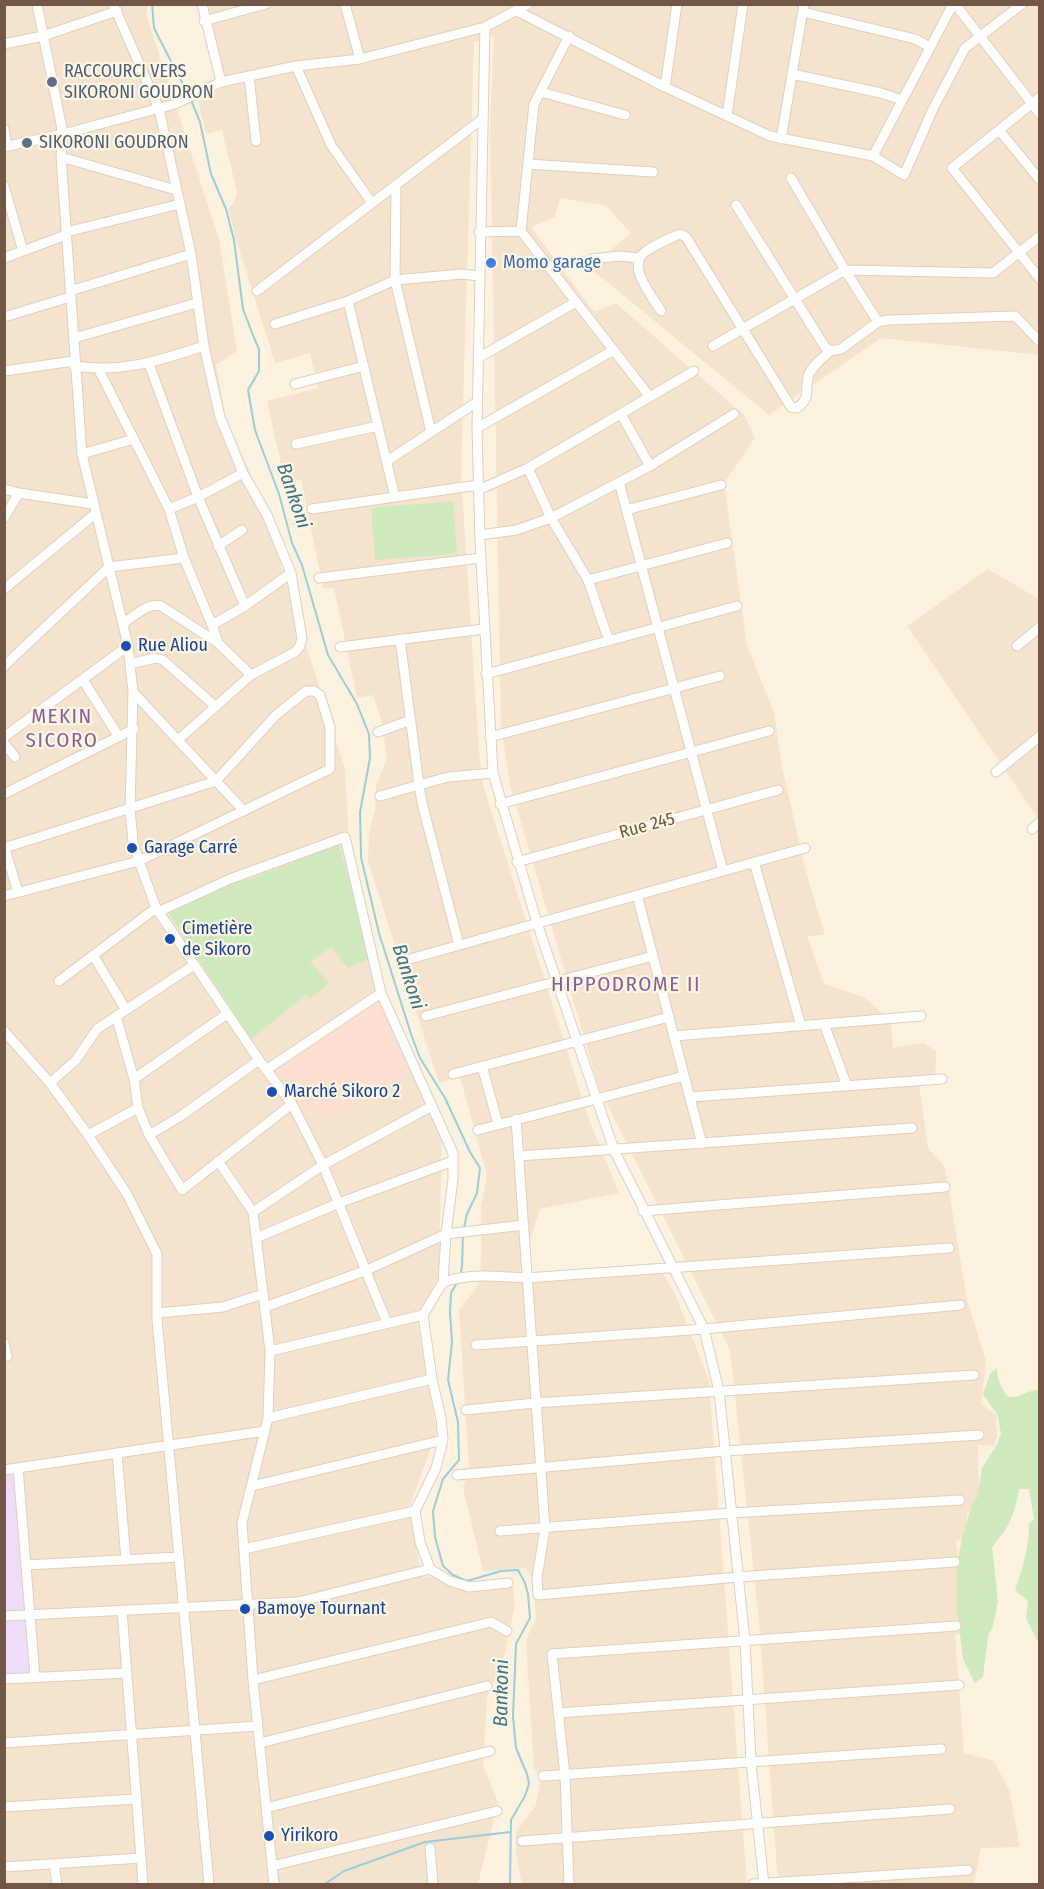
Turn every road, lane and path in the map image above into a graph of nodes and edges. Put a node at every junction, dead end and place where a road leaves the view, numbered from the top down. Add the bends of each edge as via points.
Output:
1 (37, 4) edge
2 (201, 4) edge
3 (266, 4) edge
4 (345, 4) edge
5 (528, 4) edge
6 (677, 4) edge
7 (743, 4) edge
8 (954, 4) edge
9 (1022, 4) edge
10 (115, 8) edge
11 (804, 8) edge
12 (517, 10) junction
13 (204, 21) junction
14 (484, 27) junction
15 (43, 36) junction
16 (569, 36) junction
17 (980, 37) junction
18 (4, 44) edge
19 (930, 47) junction
20 (360, 59) junction
21 (296, 66) junction
22 (792, 74) junction
23 (249, 76) junction
24 (221, 82) junction
25 (665, 87) junction
26 (541, 92) junction
27 (1040, 97) edge
28 (902, 100) junction
29 (1031, 104) junction
30 (159, 109) junction
31 (1040, 114) edge
32 (625, 115) dead end
33 (727, 116) junction
34 (481, 120) junction
35 (4, 129) edge
36 (999, 129) junction
37 (63, 134) junction
38 (781, 139) junction
39 (256, 141) dead end
40 (6, 147) edge
41 (873, 156) junction
42 (61, 157) junction
43 (528, 164) junction
44 (653, 172) dead end
45 (791, 178) dead end
46 (1040, 180) edge
47 (396, 185) junction
48 (4, 186) edge
49 (176, 190) junction
50 (372, 203) junction
51 (180, 204) junction
52 (736, 205) dead end
53 (521, 231) junction
54 (479, 232) junction
55 (66, 233) junction
56 (1040, 236) edge
57 (23, 251) junction
58 (1019, 253) junction
59 (190, 254) junction
60 (4, 258) edge
61 (639, 258) junction
62 (592, 259) dead end
63 (845, 270) junction
64 (478, 276) junction
65 (1040, 279) edge
66 (395, 280) junction
67 (257, 291) dead end
68 (70, 294) junction
69 (794, 299) junction
70 (348, 300) junction
71 (576, 302) junction
72 (197, 303) junction
73 (661, 311) dead end
74 (4, 317) edge
75 (878, 322) junction
76 (274, 324) dead end
77 (742, 329) junction
78 (74, 338) junction
79 (1040, 342) edge
80 (204, 346) junction
81 (712, 346) dead end
82 (614, 350) junction
83 (830, 351) junction
84 (478, 358) junction
85 (74, 364) junction
86 (148, 364) junction
87 (364, 366) junction
88 (99, 370) junction
89 (4, 371) edge
90 (694, 371) dead end
91 (294, 384) dead end
92 (650, 397) junction
93 (477, 402) junction
94 (621, 414) junction
95 (734, 414) dead end
96 (378, 426) junction
97 (477, 428) junction
98 (431, 432) junction
99 (134, 439) junction
100 (296, 444) dead end
101 (82, 454) junction
102 (387, 461) junction
103 (650, 466) junction
104 (528, 468) junction
105 (243, 473) junction
106 (619, 482) junction
107 (721, 485) dead end
108 (478, 487) junction
109 (4, 489) edge
110 (19, 493) junction
111 (198, 497) junction
112 (394, 497) junction
113 (93, 504) junction
114 (169, 509) junction
115 (312, 509) dead end
116 (626, 510) junction
117 (95, 514) junction
118 (4, 518) edge
119 (551, 518) junction
120 (242, 530) dead end
121 (480, 535) junction
122 (727, 543) dead end
123 (218, 546) junction
124 (184, 558) junction
125 (481, 558) junction
126 (641, 566) junction
127 (109, 567) junction
128 (291, 573) junction
129 (319, 578) dead end
130 (588, 580) junction
131 (7, 583) edge
132 (244, 606) junction
133 (737, 606) dead end
134 (123, 623) junction
135 (212, 624) junction
136 (1040, 627) edge
137 (658, 628) junction
138 (484, 629) junction
139 (400, 639) junction
140 (609, 641) junction
141 (218, 643) junction
142 (128, 646) junction
143 (1017, 646) dead end
144 (340, 647) dead end
145 (130, 664) junction
146 (4, 666) edge
147 (486, 674) junction
148 (251, 675) junction
149 (720, 676) dead end
150 (83, 680) junction
151 (674, 687) junction
152 (133, 692) junction
153 (215, 706) junction
154 (411, 720) junction
155 (134, 729) junction
156 (769, 731) dead end
157 (378, 732) dead end
158 (1040, 736) edge
159 (4, 737) edge
160 (119, 737) junction
161 (490, 737) junction
162 (178, 740) junction
163 (4, 743) edge
164 (691, 752) junction
165 (15, 757) dead end
166 (996, 772) dead end
167 (493, 773) junction
168 (216, 781) junction
169 (419, 785) junction
170 (778, 790) dead end
171 (4, 794) edge
172 (380, 796) dead end
173 (500, 804) junction
174 (130, 808) junction
175 (706, 809) junction
176 (244, 811) junction
177 (1040, 822) edge
178 (1032, 829) dead end
179 (5, 848) edge
180 (805, 848) dead end
181 (139, 861) junction
182 (517, 862) junction
183 (754, 862) junction
184 (723, 871) junction
185 (18, 892) junction
186 (637, 895) junction
187 (4, 896) edge
188 (157, 910) junction
189 (537, 923) junction
190 (459, 945) junction
191 (93, 955) junction
192 (653, 956) junction
193 (410, 959) dead end
194 (194, 965) junction
195 (59, 981) dead end
196 (556, 982) junction
197 (381, 993) junction
198 (126, 1010) junction
199 (227, 1014) junction
200 (116, 1016) junction
201 (426, 1016) dead end
202 (921, 1016) dead end
203 (669, 1017) junction
204 (824, 1024) junction
205 (801, 1026) junction
206 (4, 1031) edge
207 (674, 1036) junction
208 (576, 1042) junction
209 (259, 1060) junction
210 (482, 1066) junction
211 (266, 1070) junction
212 (453, 1074) dead end
213 (684, 1076) junction
214 (134, 1079) junction
215 (942, 1079) dead end
216 (50, 1083) junction
217 (847, 1086) junction
218 (690, 1096) junction
219 (595, 1098) junction
220 (292, 1104) junction
221 (432, 1106) junction
222 (138, 1108) junction
223 (516, 1119) junction
224 (498, 1124) junction
225 (912, 1128) dead end
226 (478, 1130) dead end
227 (88, 1135) junction
228 (149, 1135) junction
229 (702, 1143) junction
230 (614, 1150) junction
231 (519, 1156) junction
232 (218, 1161) junction
233 (453, 1161) junction
234 (323, 1166) junction
235 (945, 1187) dead end
236 (339, 1203) junction
237 (643, 1211) junction
238 (253, 1212) junction
239 (524, 1225) junction
240 (446, 1234) junction
241 (256, 1238) junction
242 (949, 1248) dead end
243 (672, 1267) junction
244 (367, 1270) junction
245 (526, 1278) junction
246 (443, 1282) junction
247 (263, 1294) junction
248 (960, 1305) dead end
249 (265, 1307) junction
250 (157, 1313) junction
251 (423, 1315) junction
252 (387, 1323) junction
253 (704, 1329) junction
254 (530, 1342) junction
255 (4, 1343) edge
256 (476, 1345) dead end
257 (270, 1351) junction
258 (4, 1357) edge
259 (974, 1375) dead end
260 (432, 1379) junction
261 (719, 1391) junction
262 (535, 1403) junction
263 (466, 1410) dead end
264 (268, 1418) junction
265 (265, 1431) junction
266 (979, 1435) dead end
267 (443, 1440) junction
268 (169, 1445) junction
269 (725, 1451) junction
270 (117, 1453) junction
271 (540, 1467) junction
272 (18, 1468) junction
273 (4, 1470) edge
274 (457, 1475) dead end
275 (252, 1486) junction
276 (960, 1500) dead end
277 (415, 1511) junction
278 (731, 1513) junction
279 (545, 1528) junction
280 (500, 1531) dead end
281 (244, 1549) junction
282 (179, 1557) junction
283 (126, 1560) junction
284 (955, 1562) dead end
285 (26, 1565) junction
286 (430, 1569) junction
287 (738, 1577) junction
288 (508, 1583) dead end
289 (248, 1604) junction
290 (184, 1607) junction
291 (122, 1610) junction
292 (30, 1615) junction
293 (4, 1616) edge
294 (956, 1626) dead end
295 (507, 1631) dead end
296 (745, 1641) junction
297 (126, 1673) junction
298 (35, 1677) junction
299 (4, 1679) edge
300 (253, 1680) junction
301 (959, 1685) dead end
302 (487, 1686) dead end
303 (748, 1699) junction
304 (558, 1713) junction
305 (258, 1726) junction
306 (195, 1730) junction
307 (131, 1735) junction
308 (4, 1743) edge
309 (260, 1743) junction
310 (941, 1749) dead end
311 (490, 1750) dead end
312 (752, 1762) junction
313 (565, 1775) junction
314 (543, 1776) dead end
315 (136, 1799) junction
316 (4, 1807) edge
317 (266, 1808) junction
318 (950, 1809) dead end
319 (497, 1811) dead end
320 (758, 1824) junction
321 (566, 1838) junction
322 (522, 1841) dead end
323 (430, 1848) dead end
324 (141, 1858) junction
325 (54, 1864) junction
326 (272, 1866) junction
327 (4, 1867) edge
328 (968, 1870) dead end
329 (57, 1884) edge
330 (143, 1884) edge
331 (209, 1884) edge
332 (274, 1884) edge
333 (433, 1884) edge
334 (569, 1884) edge
335 (753, 1884) edge
336 (765, 1884) edge

1 - 15 street
2 - 13 street
3 - 13 street
4 - 20 street
5 - 12 street
6 - 25 street
7 - 33 street
8 - 17 street
8 - 19 street
9 - 17 street
10 - 15 street
10 - 30 street
11 - 19 street via 915,39
11 - 22 street
12 - 14 street
12 - 16 street
13 - 24 street
14 - 20 street
14 - 34 street
15 - 18 street
15 - 37 street
16 - 25 street
16 - 26 street
17 - 29 street
17 - 41 street via 965,48 904,175
19 - 28 street
20 - 21 street
21 - 23 street
21 - 50 street via 331,145
22 - 28 street
22 - 38 street
23 - 24 street
23 - 39 street
24 - 30 street
25 - 33 street
26 - 32 street
26 - 43 street via 534,104
27 - 29 street
28 - 41 street
29 - 31 street
29 - 36 street
30 - 37 street
30 - 49 street
33 - 38 street
34 - 47 street
34 - 54 street
35 - 40 street
36 - 46 street
36 - 58 street via 952,168
37 - 40 street
37 - 42 street
38 - 41 street
42 - 49 street
42 - 55 street
43 - 44 street
43 - 53 street
45 - 63 street
47 - 50 street
47 - 66 street
48 - 57 street
49 - 51 street
50 - 67 street
51 - 55 street
51 - 59 street
52 - 69 street
53 - 54 street
53 - 71 street
54 - 64 street
55 - 57 street
55 - 68 street
56 - 58 street
57 - 60 street
58 - 63 street via 993,273
58 - 65 street
59 - 68 street
59 - 72 street
61 - 62 street
61 - 73 street via 641,276
61 - 77 street via 680,234 686,237
63 - 69 street
63 - 75 street
64 - 66 street
64 - 84 street
66 - 70 street
66 - 98 street
68 - 74 street
68 - 78 street
69 - 77 street
69 - 83 street
70 - 76 street
70 - 87 street
71 - 82 street
71 - 84 street
72 - 78 street
72 - 80 street
75 - 79 street via 1015,316
75 - 83 street via 841,349
77 - 81 street
77 - 83 street via 791,407 801,405 808,393 808,376
78 - 85 street
80 - 86 street
80 - 105 street via 220,417
82 - 92 street
82 - 97 street
84 - 93 street
85 - 88 street
85 - 89 street
85 - 101 street
86 - 88 street
86 - 111 street
87 - 91 street
87 - 96 street
88 - 99 street
90 - 92 street
92 - 94 street
93 - 97 street
93 - 98 street
94 - 103 street
94 - 104 street
95 - 103 street
96 - 100 street
96 - 102 street
97 - 108 street
98 - 102 street
99 - 101 street
99 - 114 street
101 - 113 street
102 - 112 street
103 - 106 street
104 - 108 street
104 - 119 street
105 - 111 street
105 - 128 street via 267,515
106 - 116 street
106 - 119 street
107 - 116 street
108 - 112 street
108 - 121 street
109 - 110 street
110 - 113 street
110 - 118 street
111 - 114 street
111 - 123 street
112 - 115 street
113 - 117 street
114 - 124 street
116 - 126 street
117 - 127 street
117 - 131 street
119 - 121 street via 516,530
119 - 130 street
120 - 123 street
121 - 125 street
122 - 126 street
123 - 132 street
124 - 127 street
124 - 135 street
125 - 129 street
125 - 138 street
126 - 130 street
126 - 137 street
127 - 134 street
127 - 146 street
128 - 132 street
128 - 148 street via 300,646
130 - 140 street
132 - 135 street
133 - 137 street
134 - 141 street via 156,604
134 - 142 street
135 - 141 street
136 - 143 street
137 - 140 street
137 - 151 street
138 - 139 street
138 - 147 street
139 - 144 street
139 - 154 street
140 - 147 street
141 - 148 street
142 - 145 street
142 - 150 street
145 - 152 street
145 - 153 street via 163,660
147 - 161 street
148 - 153 street
149 - 151 street
150 - 159 street
150 - 160 street
151 - 161 street
151 - 164 street
152 - 155 street
152 - 162 street
153 - 162 street
154 - 157 street
154 - 169 street
155 - 160 street
155 - 174 street
156 - 164 street
158 - 166 street
160 - 171 street
161 - 167 street
162 - 168 street
163 - 165 street
164 - 173 street
164 - 175 street
167 - 169 street via 448,777
167 - 173 street
168 - 174 street
168 - 176 street
168 - 176 street via 276,715 306,691 320,695 330,727 330,769
169 - 172 street
169 - 190 street
170 - 175 street, Rue 245
173 - 182 street
174 - 179 street
174 - 181 street
175 - 182 street, Rue 245
175 - 184 street
176 - 181 street
177 - 178 street
179 - 185 street
180 - 183 street
181 - 185 street
181 - 188 street
182 - 189 street
183 - 184 street
183 - 205 street
184 - 186 street
185 - 187 street
186 - 189 street
186 - 192 street
188 - 191 street
188 - 194 street
188 - 197 street via 345,837
189 - 190 street
189 - 196 street
190 - 193 street
191 - 195 street
191 - 198 street
192 - 196 street
192 - 203 street
194 - 198 street
194 - 199 street
196 - 201 street
196 - 208 street
197 - 211 street
197 - 221 street
198 - 200 street
199 - 209 street
199 - 214 street
200 - 214 street
200 - 216 street via 97,1029 76,1060
202 - 204 street
203 - 207 street
203 - 208 street
204 - 205 street
204 - 217 street
205 - 207 street
206 - 216 street
207 - 213 street
208 - 210 street
208 - 219 street
209 - 211 street
209 - 228 street
210 - 212 street
210 - 224 street
211 - 220 street
213 - 218 street
213 - 219 street
214 - 222 street
215 - 217 street
216 - 227 street
217 - 218 street
218 - 229 street
219 - 223 street
219 - 230 street
220 - 232 street
220 - 234 street
221 - 233 street
221 - 234 street
222 - 227 street
222 - 228 street
223 - 224 street
223 - 231 street
224 - 226 street
225 - 229 street
227 - 250 street via 127,1194 158,1254
228 - 232 street via 182,1190
229 - 230 street
230 - 231 street
230 - 237 street
231 - 239 street
232 - 238 street
233 - 236 street
233 - 240 street
234 - 236 street
234 - 238 street
235 - 237 street
236 - 241 street
236 - 244 street
237 - 243 street
238 - 241 street
239 - 240 street
239 - 245 street
240 - 244 street
240 - 246 street
241 - 247 street
242 - 243 street
243 - 245 street
243 - 253 street
244 - 249 street
244 - 252 street
245 - 246 street via 475,1275
245 - 254 street
246 - 251 street
247 - 249 street
247 - 250 street via 223,1307
248 - 253 street
249 - 257 street
250 - 268 street
251 - 252 street
251 - 260 street
252 - 257 street
253 - 254 street
253 - 261 street
254 - 256 street
254 - 262 street
255 - 258 street
257 - 264 street
259 - 261 street
260 - 264 street
260 - 267 street
261 - 262 street
261 - 269 street
262 - 263 street
262 - 271 street
264 - 265 street
265 - 268 street
265 - 275 street
266 - 269 street
267 - 275 street
267 - 277 street via 436,1468
268 - 270 street
268 - 282 street
269 - 271 street
269 - 278 street
270 - 272 street
270 - 283 street
271 - 274 street
271 - 279 street
272 - 273 street
272 - 285 street
275 - 281 street via 242,1523
276 - 278 street
277 - 281 street
277 - 286 street
278 - 279 street
278 - 287 street
279 - 280 street
279 - 287 street via 538,1594
281 - 289 street
282 - 283 street
282 - 290 street
283 - 285 street
284 - 287 street
285 - 292 street
286 - 288 street via 469,1587
286 - 289 street via 298,1602
287 - 296 street
289 - 290 street
289 - 300 street
290 - 291 street
290 - 306 street
291 - 292 street
291 - 297 street
292 - 293 street
292 - 298 street
294 - 296 street
295 - 300 street via 491,1623
296 - 303 street
296 - 304 street via 552,1654
297 - 298 street
297 - 307 street
298 - 299 street
300 - 305 street
301 - 303 street
302 - 309 street
303 - 304 street
303 - 312 street
304 - 313 street
305 - 306 street
305 - 309 street
306 - 307 street
306 - 331 street
307 - 308 street
307 - 315 street
309 - 317 street
310 - 312 street
311 - 317 street
312 - 313 street
312 - 320 street
313 - 314 street
313 - 321 street
315 - 316 street
315 - 324 street
317 - 326 street
318 - 320 street
319 - 326 street
320 - 321 street
320 - 336 street
321 - 322 street
321 - 334 street
323 - 333 street
324 - 325 street
324 - 330 street
325 - 327 street
325 - 329 street
326 - 332 street
328 - 336 street
335 - 336 street

